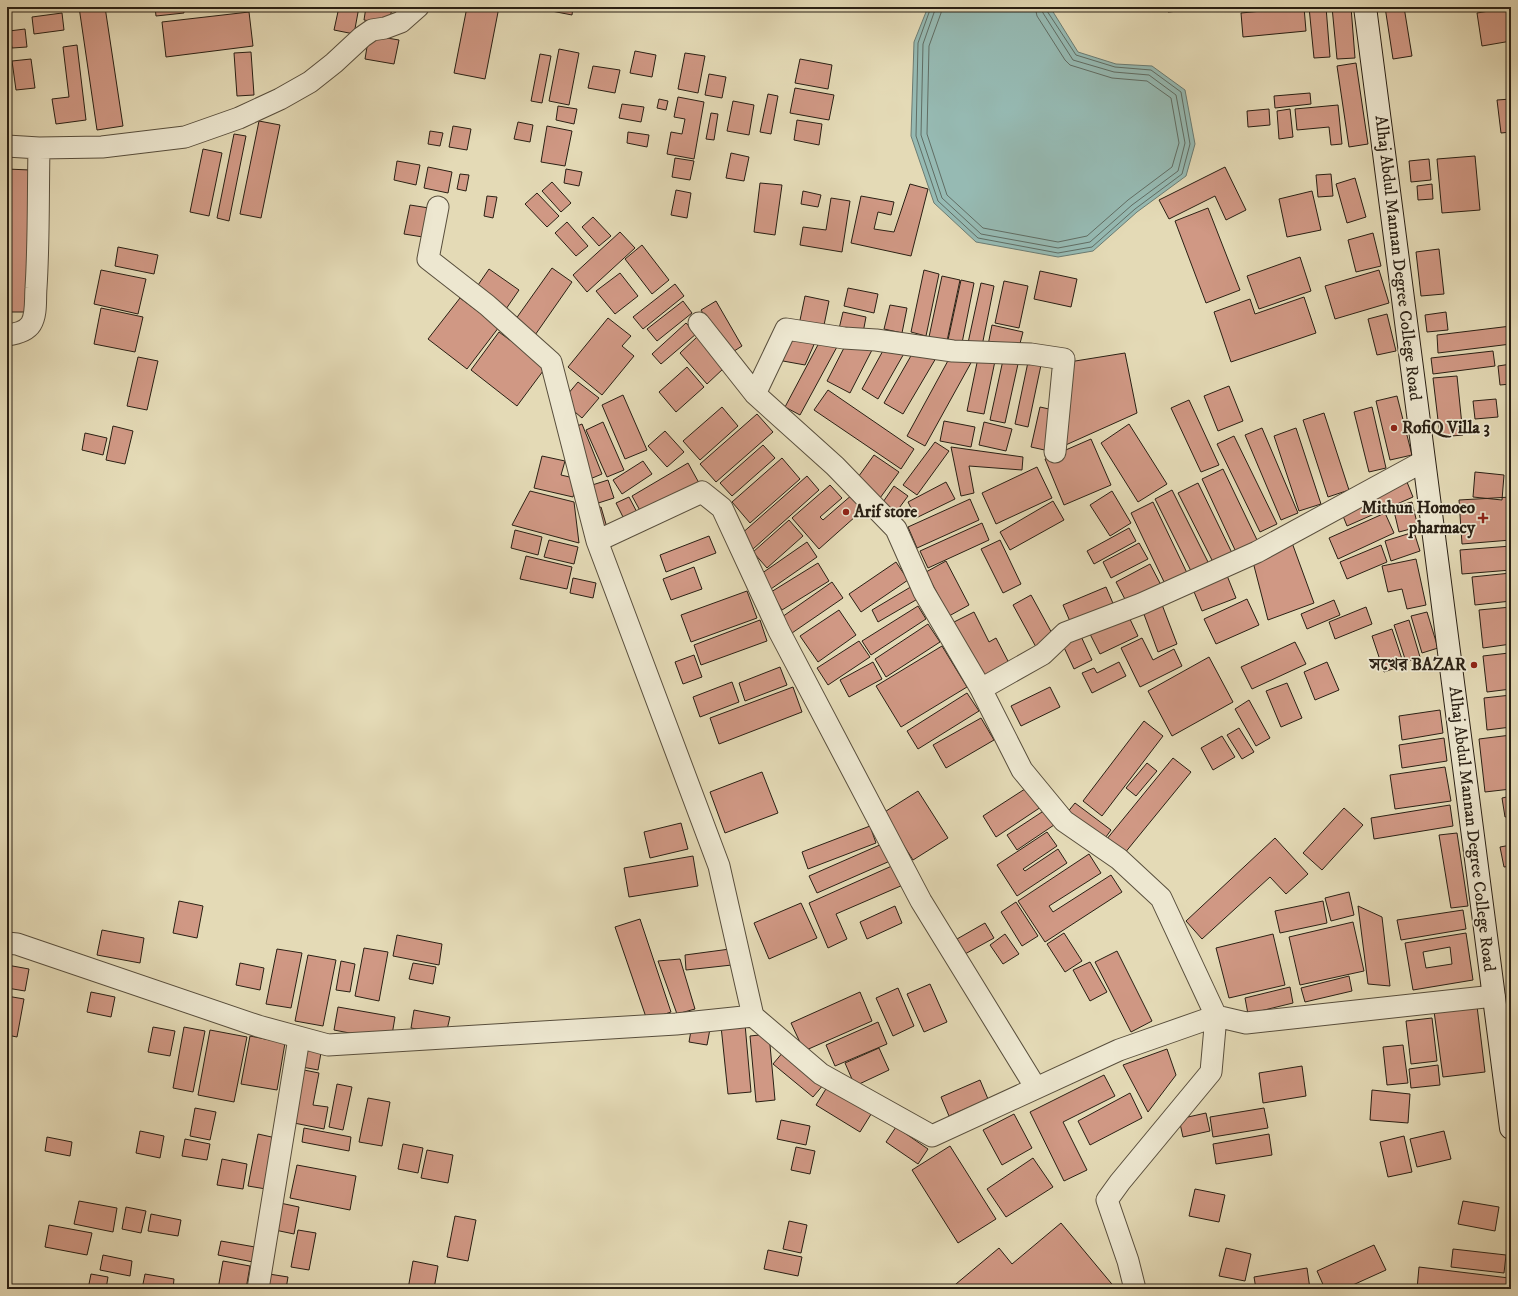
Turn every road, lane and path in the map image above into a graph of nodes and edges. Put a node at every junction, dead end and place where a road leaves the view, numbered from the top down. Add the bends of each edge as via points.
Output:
1 (418, 7) edge
2 (1365, 7) edge
3 (7, 146) edge
4 (39, 148) junction
5 (438, 207) dead end
6 (699, 323) dead end
7 (7, 335) edge
8 (755, 394) junction
9 (1055, 452) dead end
10 (1424, 461) junction
11 (598, 541) junction
12 (981, 689) junction
13 (7, 942) edge
14 (1494, 996) junction
15 (753, 1016) junction
16 (1216, 1016) junction
17 (299, 1038) junction
18 (1506, 1051) edge
19 (1036, 1088) junction
20 (1511, 1128) edge
21 (258, 1289) edge
22 (1135, 1289) edge

1 - 4 street via 401,22 372,30 310,82 280,99 185,138 102,147
2 - 10 street, Alhaj Abdul Mannan Degree College Road
3 - 4 street
4 - 7 street via 34,315 30,325 23,331
5 - 11 street via 428,259 551,362
6 - 8 street
8 - 9 street via 786,329 953,351 1031,354 1064,359
8 - 12 street via 835,466 896,529 924,592
10 - 12 street via 1257,552 1141,604 1064,632 1043,654
10 - 14 street, Alhaj Abdul Mannan Degree College Road
11 - 15 street via 719,866
11 - 19 street via 702,492 722,508 779,631 921,901
12 - 16 street via 1022,770 1064,821 1119,859 1161,898
13 - 17 street
14 - 16 street via 1246,1023
14 - 18 street, Alhaj Abdul Mannan Degree College Road
15 - 17 street via 676,1024 328,1046
15 - 19 street via 821,1074 932,1136
16 - 19 street via 1119,1050
16 - 22 street via 1211,1072 1107,1200
17 - 21 street
18 - 20 street, Alhaj Abdul Mannan Degree College Road

